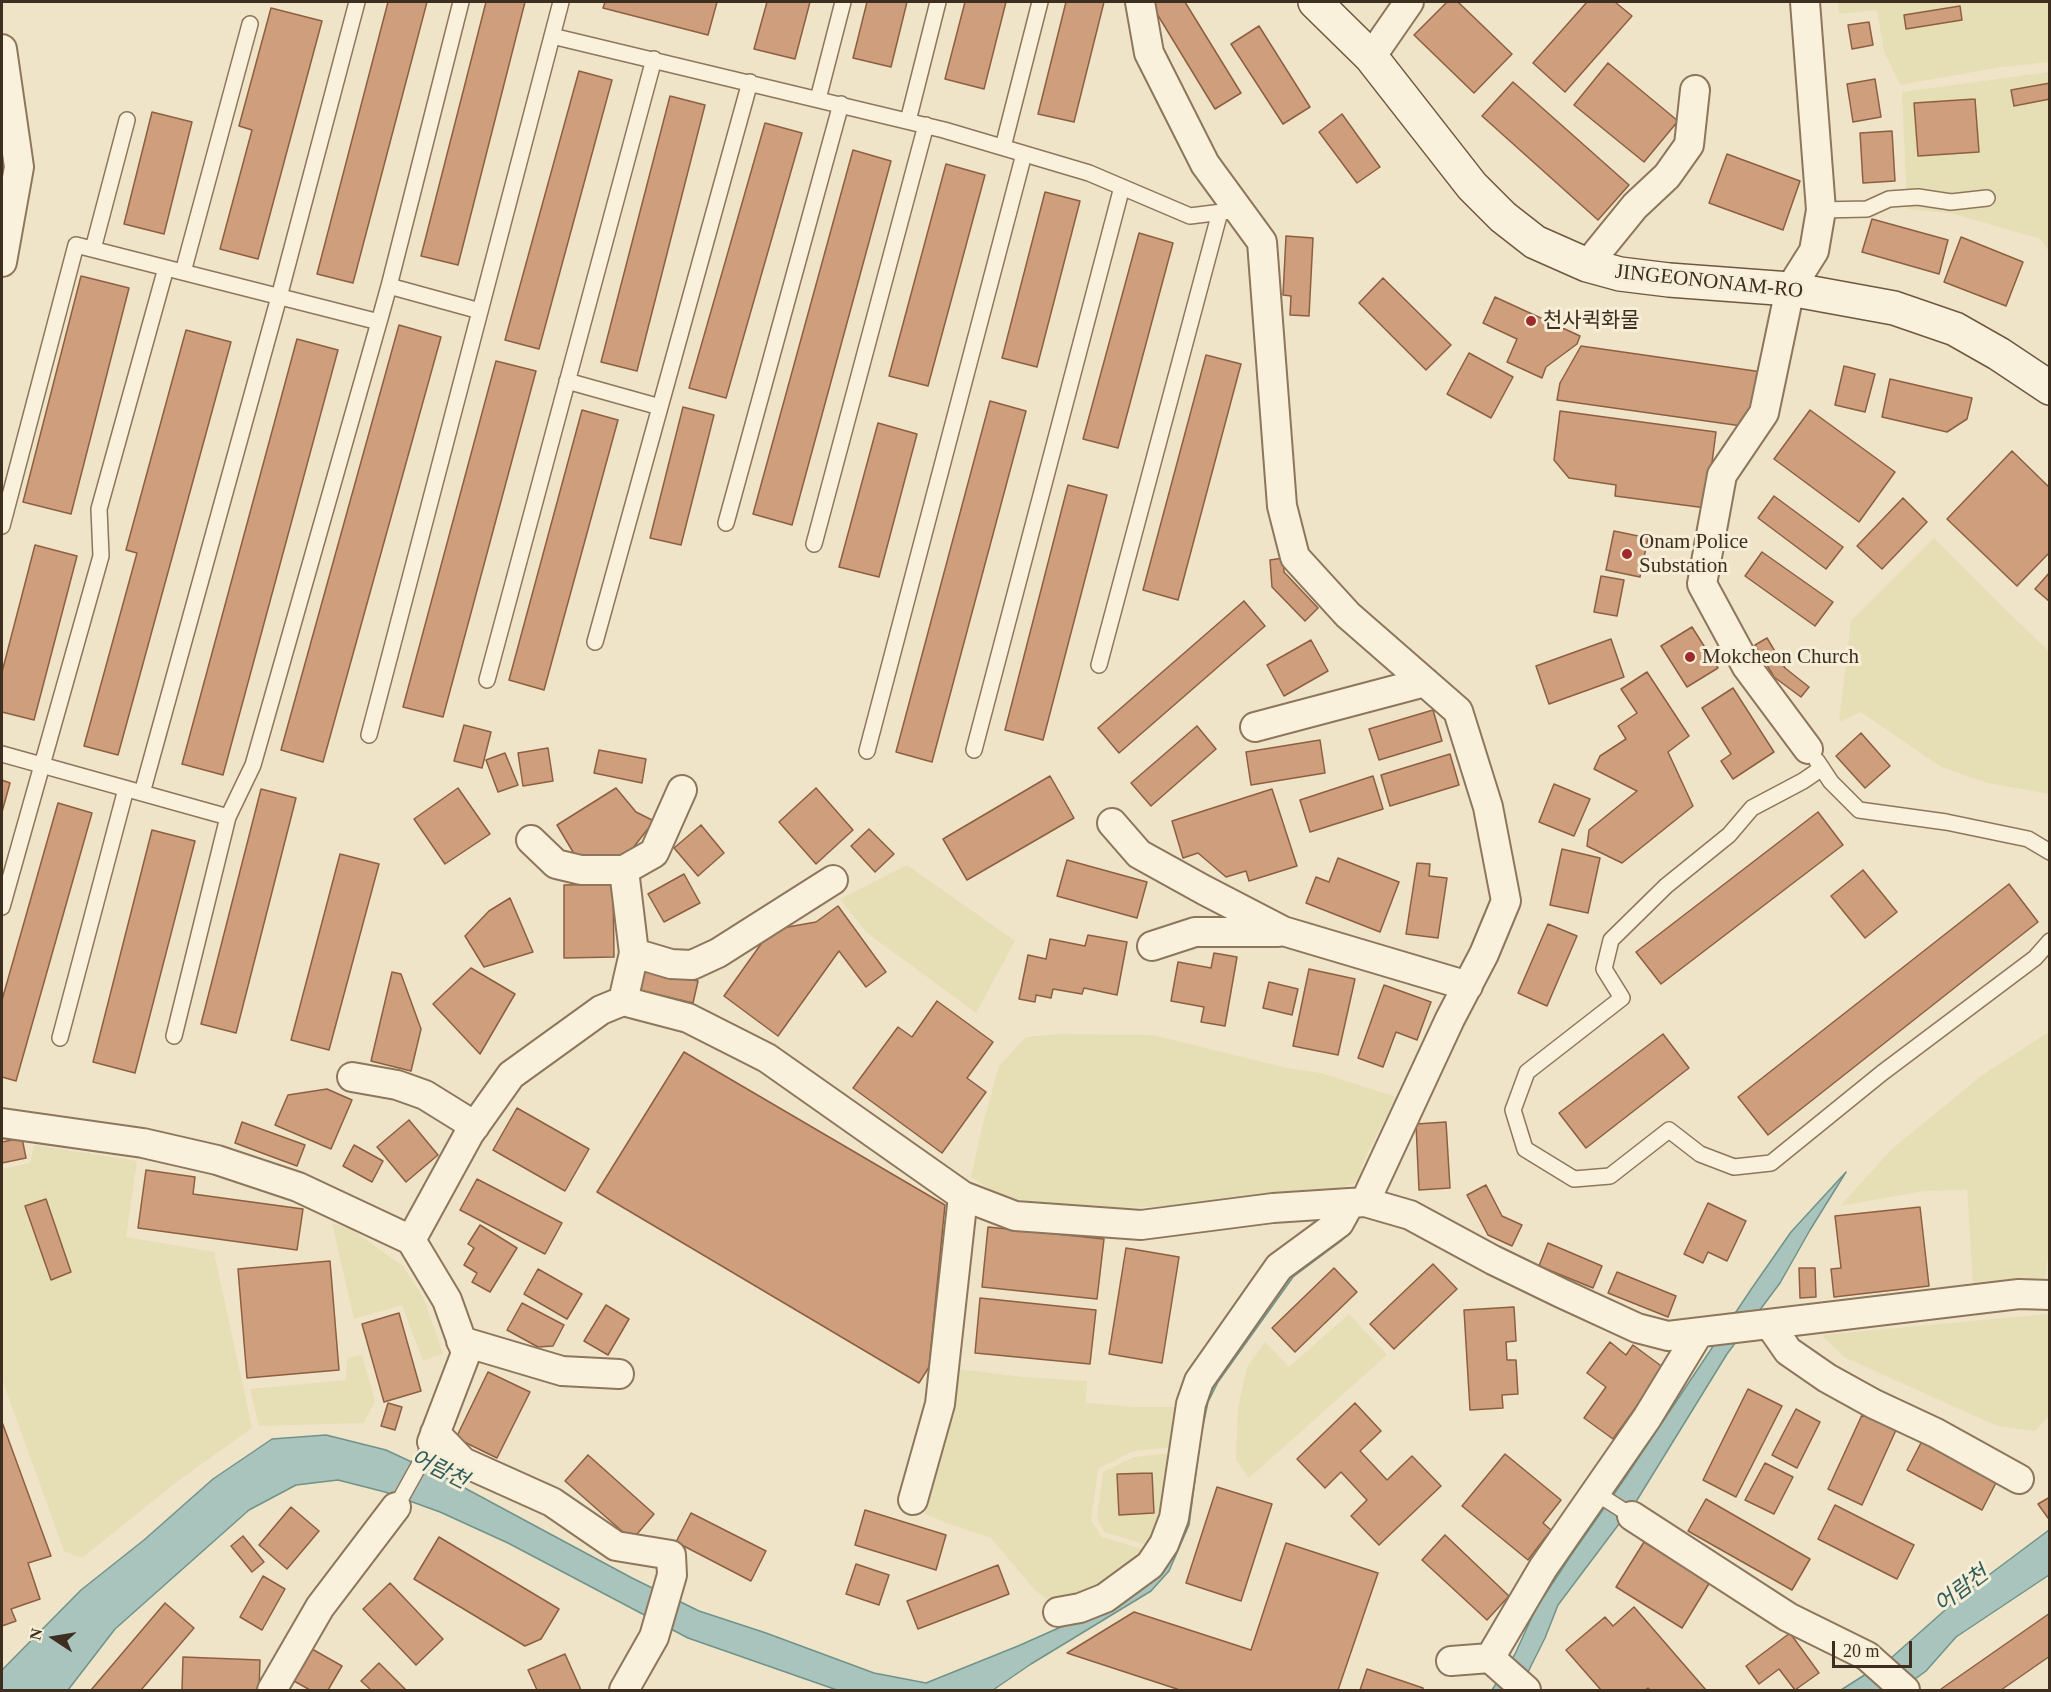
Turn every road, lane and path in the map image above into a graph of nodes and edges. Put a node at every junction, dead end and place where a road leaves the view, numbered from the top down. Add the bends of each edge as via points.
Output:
1 (357, 2) edge
2 (461, 2) edge
3 (561, 2) edge
4 (843, 2) edge
5 (938, 2) edge
6 (1040, 2) edge
7 (1140, 2) edge
8 (1315, 2) edge
9 (1409, 2) edge
10 (1805, 2) edge
11 (249, 24) dead end
12 (552, 36) junction
13 (2, 49) edge
14 (1371, 57) junction
15 (654, 59) junction
16 (750, 82) junction
17 (1695, 90) dead end
18 (818, 99) junction
19 (841, 104) junction
20 (127, 120) dead end
21 (908, 121) junction
22 (926, 125) junction
23 (1003, 147) junction
24 (1024, 154) junction
25 (1122, 187) junction
26 (1987, 198) dead end
27 (1821, 210) junction
28 (1229, 211) junction
29 (93, 249) junction
30 (2, 262) edge
31 (1587, 265) junction
32 (166, 268) junction
33 (183, 272) junction
34 (388, 286) junction
35 (1790, 289) junction
36 (279, 297) junction
37 (480, 311) junction
38 (379, 322) junction
39 (567, 381) junction
40 (2049, 388) edge
41 (660, 406) junction
42 (726, 523) dead end
43 (2, 526) edge
44 (814, 544) dead end
45 (595, 642) dead end
46 (1099, 664) dead end
47 (487, 680) dead end
48 (1425, 682) junction
49 (1255, 727) dead end
50 (369, 735) dead end
51 (974, 750) dead end
52 (867, 751) dead end
53 (2, 754) edge
54 (1815, 759) junction
55 (41, 765) junction
56 (126, 789) junction
57 (682, 790) dead end
58 (142, 793) junction
59 (228, 817) junction
60 (1112, 823) dead end
61 (531, 840) dead end
62 (2049, 852) edge
63 (625, 870) junction
64 (833, 880) dead end
65 (2, 907) edge
66 (1283, 932) junction
67 (2049, 941) edge
68 (1152, 946) dead end
69 (634, 953) junction
70 (1468, 986) junction
71 (623, 1001) junction
72 (174, 1036) dead end
73 (60, 1038) dead end
74 (352, 1077) dead end
75 (2, 1123) edge
76 (475, 1126) junction
77 (963, 1196) junction
78 (1357, 1202) junction
79 (411, 1240) junction
80 (2049, 1295) edge
81 (1763, 1326) junction
82 (1698, 1334) junction
83 (461, 1341) junction
84 (619, 1374) dead end
85 (434, 1438) junction
86 (2019, 1479) dead end
87 (1596, 1493) junction
88 (913, 1500) dead end
89 (396, 1508) joint
90 (1632, 1516) joint
91 (1058, 1612) dead end
92 (1490, 1658) junction
93 (1452, 1661) dead end
94 (272, 1690) edge
95 (624, 1690) edge
96 (1526, 1690) edge
97 (1905, 1690) edge

1 - 36 lane
2 - 34 lane
3 - 12 lane
4 - 18 lane
5 - 21 lane
6 - 23 lane
7 - 28 street via 1149,53
8 - 14 main road, JINGEONONAM-RO
9 - 14 street
10 - 27 street
11 - 33 lane
12 - 15 lane
12 - 37 lane
13 - 30 street via 19,167
14 - 31 main road, JINGEONONAM-RO via 1472,186 1503,217 1535,242
15 - 16 lane
15 - 39 lane
16 - 18 lane
16 - 41 lane
17 - 31 street via 1689,145 1667,176 1635,206
18 - 19 lane
19 - 21 lane
19 - 42 lane
20 - 29 lane
21 - 22 lane
22 - 23 lane
22 - 44 lane
23 - 24 lane
24 - 25 lane
24 - 52 lane
25 - 28 lane via 1190,216
25 - 51 lane
26 - 27 lane via 1951,202 1918,197 1889,199 1867,209
27 - 35 street via 1814,251
28 - 46 lane
28 - 48 street via 1262,242 1282,506 1295,557 1348,615
29 - 32 lane
29 - 43 lane via 76,244
31 - 35 main road, JINGEONONAM-RO via 1620,274
32 - 33 lane
32 - 55 lane via 99,509 101,556
33 - 36 lane
34 - 37 lane
34 - 38 lane
35 - 40 main road, JINGEONONAM-RO via 1894,308 1955,329
35 - 54 street via 1764,413 1722,475 1702,584 1747,667
36 - 38 lane
36 - 58 lane
37 - 50 lane
38 - 59 lane via 253,765
39 - 41 lane
39 - 47 lane
41 - 45 lane
48 - 49 street
48 - 70 street via 1458,711 1488,807 1506,901
53 - 55 lane
54 - 62 lane via 1859,810 2028,839
54 - 67 lane via 1803,781 1752,808 1729,835 1666,886 1611,940 1604,969 1622,998 1527,1072 1513,1110 1526,1149 1574,1179 1610,1176 1669,1130 1700,1154 1734,1167 1771,1163 1882,1073 2035,958
55 - 56 lane
55 - 65 lane
56 - 58 lane
56 - 73 lane
57 - 63 street via 654,853
58 - 59 lane
59 - 72 lane
60 - 66 street via 1139,854
61 - 63 street via 556,864 581,870
63 - 69 street
64 - 69 street via 692,965 671,964
66 - 68 street via 1195,932
66 - 70 street
69 - 71 street
70 - 78 street
71 - 76 street via 602,1010 511,1075
71 - 77 street via 688,1018 767,1058
74 - 76 street via 397,1085 425,1095
75 - 79 street via 143,1143 217,1160 298,1187
76 - 79 street
77 - 78 street via 1015,1216 1141,1225
77 - 88 street via 940,1404
78 - 82 street via 1410,1215 1637,1329 1668,1336
78 - 91 street via 1339,1223 1280,1267 1199,1381 1191,1404 1174,1518 1150,1565 1105,1598
79 - 83 street via 447,1300
80 - 81 street via 2007,1295
81 - 82 street
81 - 86 street via 1788,1351 1827,1378
82 - 87 street
83 - 84 street via 562,1371
83 - 85 street via 466,1353
85 - 89 lane
85 - 95 street via 463,1462 552,1502 616,1546 671,1555 672,1575 654,1637
87 - 90 lane
87 - 92 street via 1544,1568
89 - 94 street via 320,1607
90 - 97 street via 1788,1617 1866,1656
92 - 93 street
92 - 96 street

